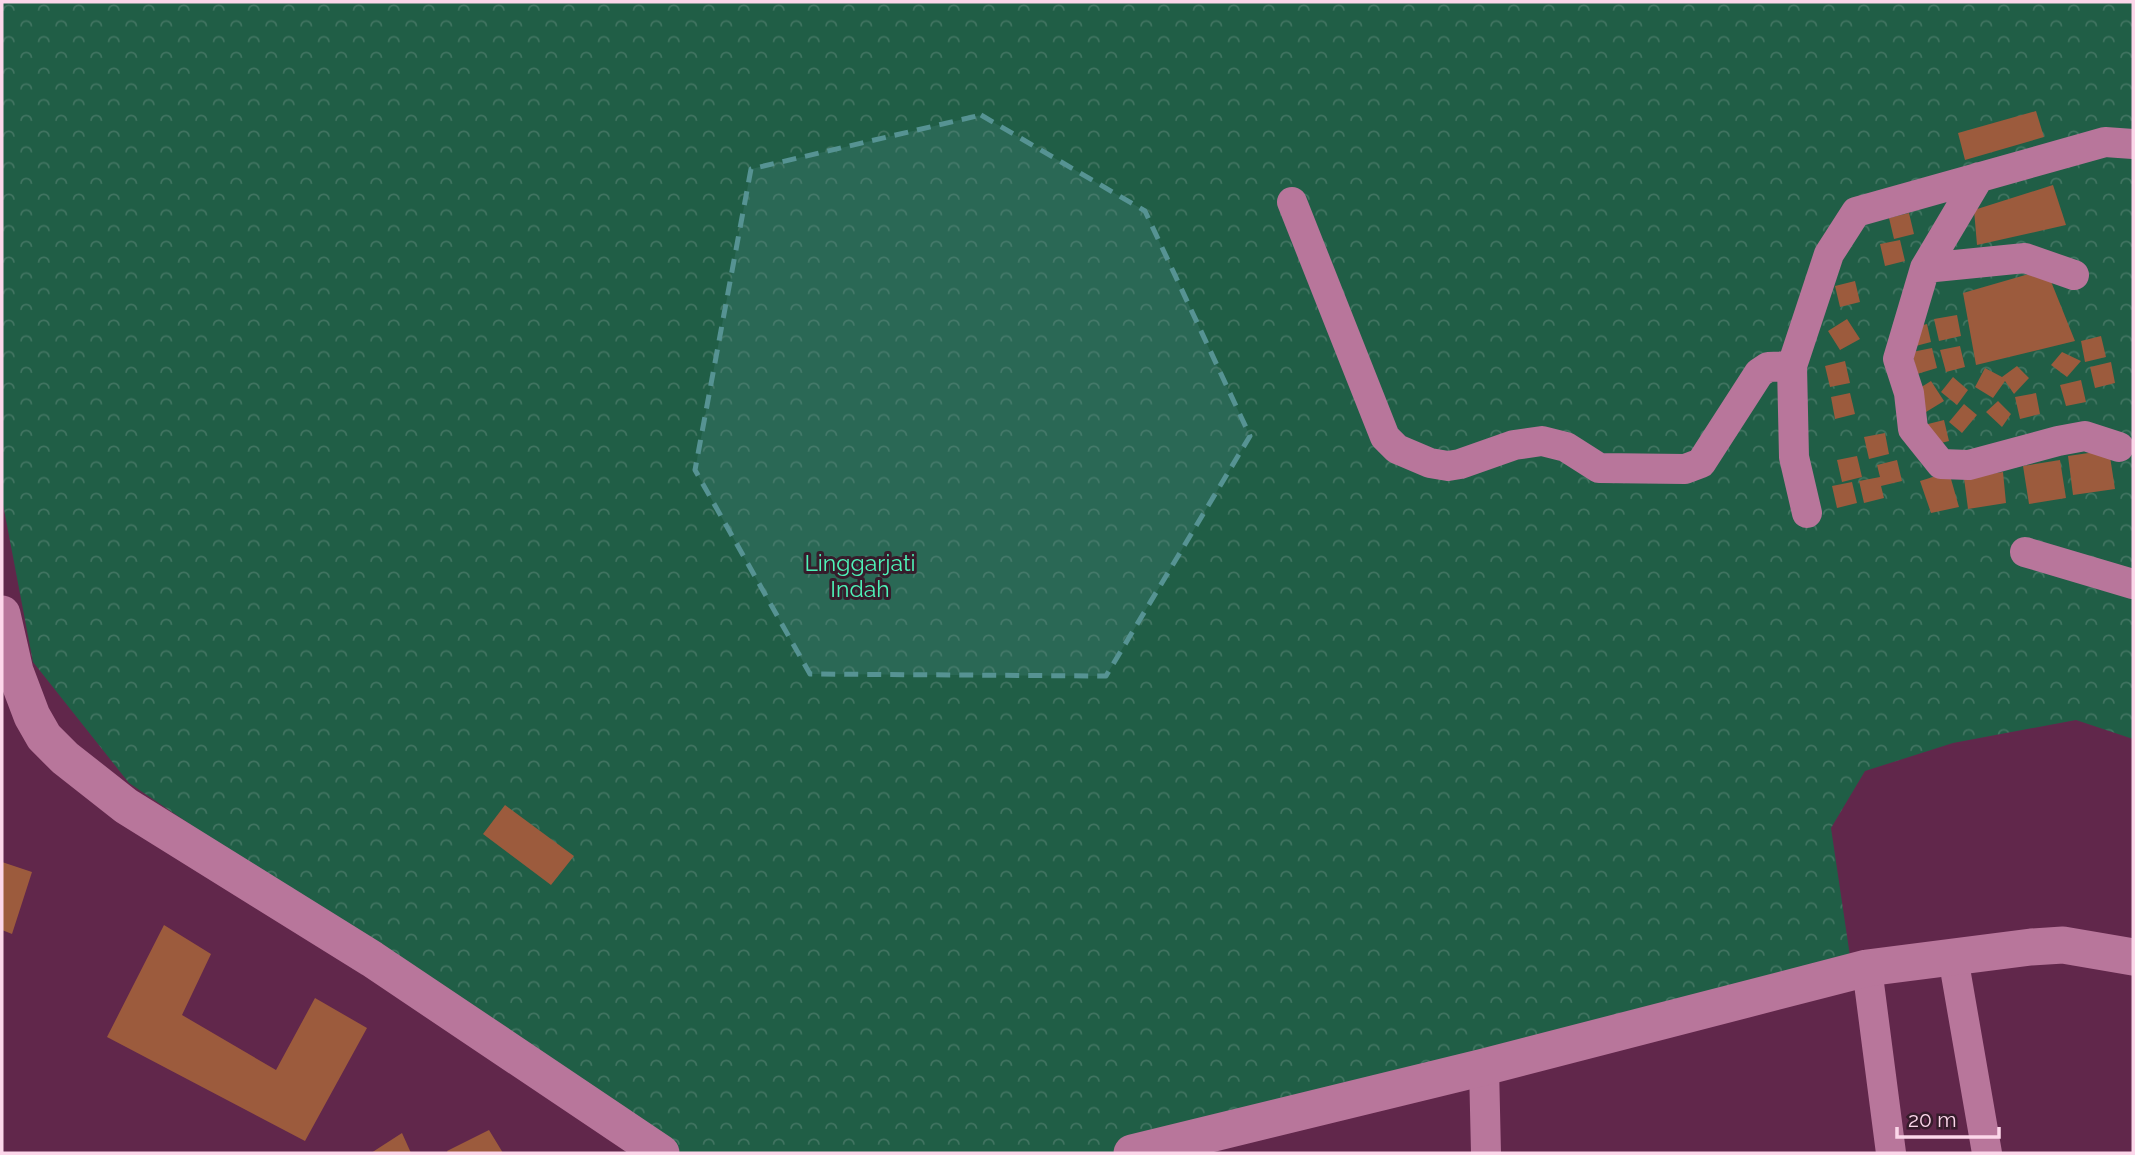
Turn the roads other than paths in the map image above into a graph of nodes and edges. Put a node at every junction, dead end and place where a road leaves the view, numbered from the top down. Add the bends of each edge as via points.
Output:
1 (2133, 144) edge
2 (1979, 177) junction
3 (1292, 202) dead end
4 (1925, 268) junction
5 (2074, 275) dead end
6 (1792, 366) junction
7 (2119, 447) dead end
8 (1807, 513) dead end
9 (2025, 552) dead end
10 (2133, 584) edge
11 (2, 614) edge
12 (1953, 957) junction
13 (2133, 957) edge
14 (1867, 968) junction
15 (1484, 1067) junction
16 (661, 1153) edge
17 (1132, 1153) edge
18 (1486, 1153) edge
19 (1891, 1153) edge
20 (1987, 1153) edge

1 - 2 street via 2105,142
2 - 4 street
2 - 6 street via 1856,212 1829,254
3 - 6 street via 1385,437 1397,449 1430,463 1460,464 1514,445 1542,441 1566,447 1599,468 1685,469 1701,463 1759,373 1768,367
4 - 5 street via 2025,258
4 - 7 street via 1898,359 1909,393 1913,429 1941,464 1969,465 2085,436
6 - 8 street via 1794,457
9 - 10 street
11 - 16 street via 32,716 44,737 65,758 126,806 372,959
12 - 13 street via 2063,946
12 - 14 street
12 - 20 street
14 - 15 street
14 - 19 street
15 - 17 street
15 - 18 street

